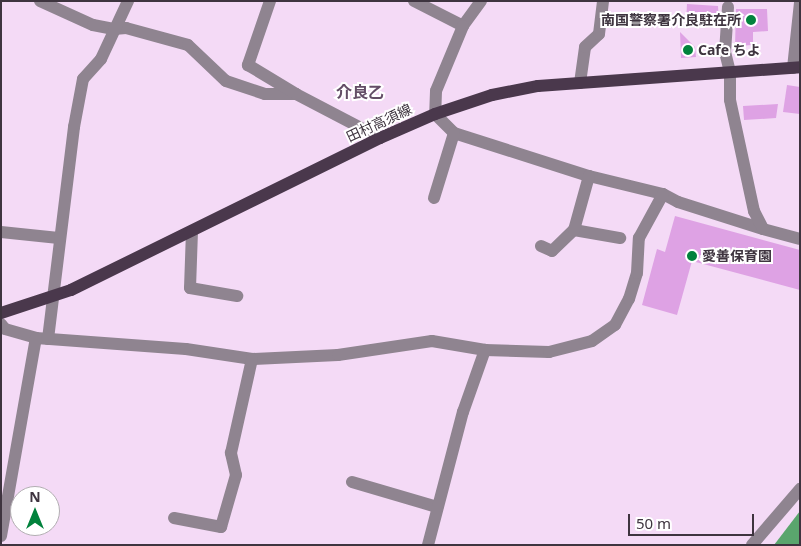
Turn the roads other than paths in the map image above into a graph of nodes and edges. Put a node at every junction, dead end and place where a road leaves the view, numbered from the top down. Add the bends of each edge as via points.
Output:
1 (40, 1) edge
2 (128, 1) edge
3 (270, 1) edge
4 (414, 1) edge
5 (481, 1) edge
6 (603, 1) edge
7 (800, 2) edge
8 (728, 7) dead end
9 (463, 26) junction
10 (114, 29) junction
11 (797, 67) edge
12 (730, 72) junction
13 (580, 83) junction
14 (296, 94) junction
15 (435, 114) junction
16 (454, 133) junction
17 (380, 138) junction
18 (589, 176) junction
19 (663, 194) junction
20 (434, 198) dead end
21 (763, 229) junction
22 (574, 230) junction
23 (192, 231) junction
24 (1, 232) edge
25 (59, 238) junction
26 (620, 238) dead end
27 (800, 239) edge
28 (541, 246) dead end
29 (53, 296) junction
30 (237, 296) dead end
31 (1, 313) edge
32 (1, 324) edge
33 (42, 338) junction
34 (485, 350) junction
35 (252, 359) junction
36 (352, 482) dead end
37 (800, 489) edge
38 (437, 506) junction
39 (174, 518) dead end
40 (1, 536) edge
41 (428, 545) edge
42 (752, 545) edge

1 - 10 street via 93,25
2 - 10 street
3 - 14 street via 248,65
4 - 9 street
5 - 9 street
6 - 13 street via 599,34 585,47
7 - 11 street
8 - 12 street via 725,52
9 - 15 street via 436,91
10 - 14 street via 126,28 188,45 226,81 265,94
10 - 25 street via 101,59 82,79
11 - 12 main road, 田村高須線
12 - 13 main road, 田村高須線
12 - 21 street via 730,100 754,210
13 - 15 main road, 田村高須線 via 538,86 492,95
14 - 17 street
15 - 16 street
15 - 17 main road, 田村高須線
16 - 18 street
16 - 20 street
17 - 23 main road, 田村高須線
18 - 19 street
18 - 22 street
19 - 21 street via 678,202
19 - 34 street via 639,238 637,274 629,299 615,325 592,341 549,352
21 - 27 street
22 - 26 street
22 - 28 street via 552,251
23 - 29 main road, 田村高須線 via 72,290
23 - 30 street via 190,288
24 - 25 street
25 - 29 street
29 - 31 main road, 田村高須線
29 - 33 street
32 - 33 street via 5,329
33 - 35 street via 186,349
33 - 40 street
34 - 35 street via 432,341 338,355
34 - 38 street via 463,412
35 - 39 street via 231,453 236,475 221,527
36 - 38 street
37 - 42 street
38 - 41 street

